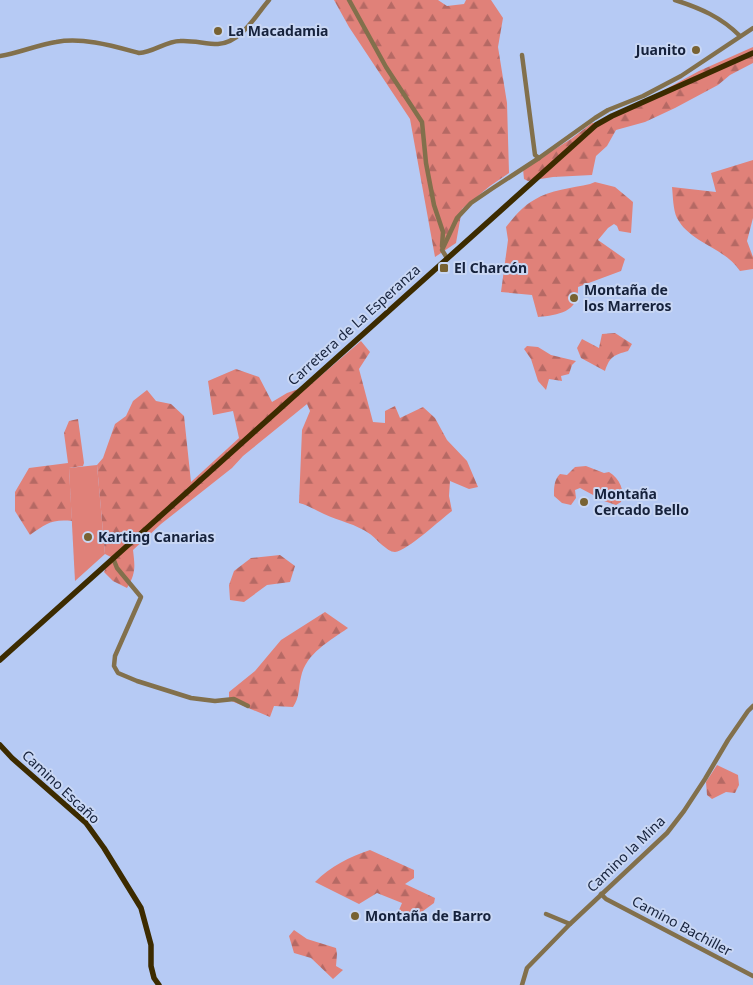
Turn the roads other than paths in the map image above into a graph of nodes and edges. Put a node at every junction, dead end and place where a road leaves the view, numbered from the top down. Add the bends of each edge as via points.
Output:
1 (269, 0) edge
2 (350, 0) edge
3 (674, 0) edge
4 (752, 29) edge
5 (740, 36) junction
6 (753, 53) edge
7 (0, 56) edge
8 (522, 56) dead end
9 (539, 158) junction
10 (442, 250) junction
11 (447, 258) junction
12 (113, 558) junction
13 (0, 660) edge
14 (248, 706) dead end
15 (753, 706) edge
16 (0, 745) edge
17 (601, 894) junction
18 (546, 914) dead end
19 (570, 924) junction
20 (753, 976) edge
21 (159, 985) edge
22 (522, 985) edge

1 - 7 street via 238,36 225,43 178,41 139,53 90,42 65,41
2 - 10 street via 386,67 422,122 434,205 443,232
3 - 5 street via 702,9
4 - 5 street
5 - 9 street via 681,76 608,110
6 - 11 main road, Carretera de La Esperanza via 596,125
8 - 9 street via 535,155
9 - 10 street via 464,210
10 - 11 street
11 - 12 main road, Carretera de La Esperanza
12 - 13 main road, Carretera de La Esperanza
12 - 14 street via 117,568 141,597 115,656 114,666 118,673 191,698 234,699
15 - 17 street, Camino la Mina via 667,833
16 - 21 main road, Camino Escaño via 86,823 104,848 141,908 151,944 151,966
17 - 19 street, Camino la Mina
17 - 20 street, Camino Bachiller
18 - 19 street
19 - 22 street, Camino la Mina via 526,968

